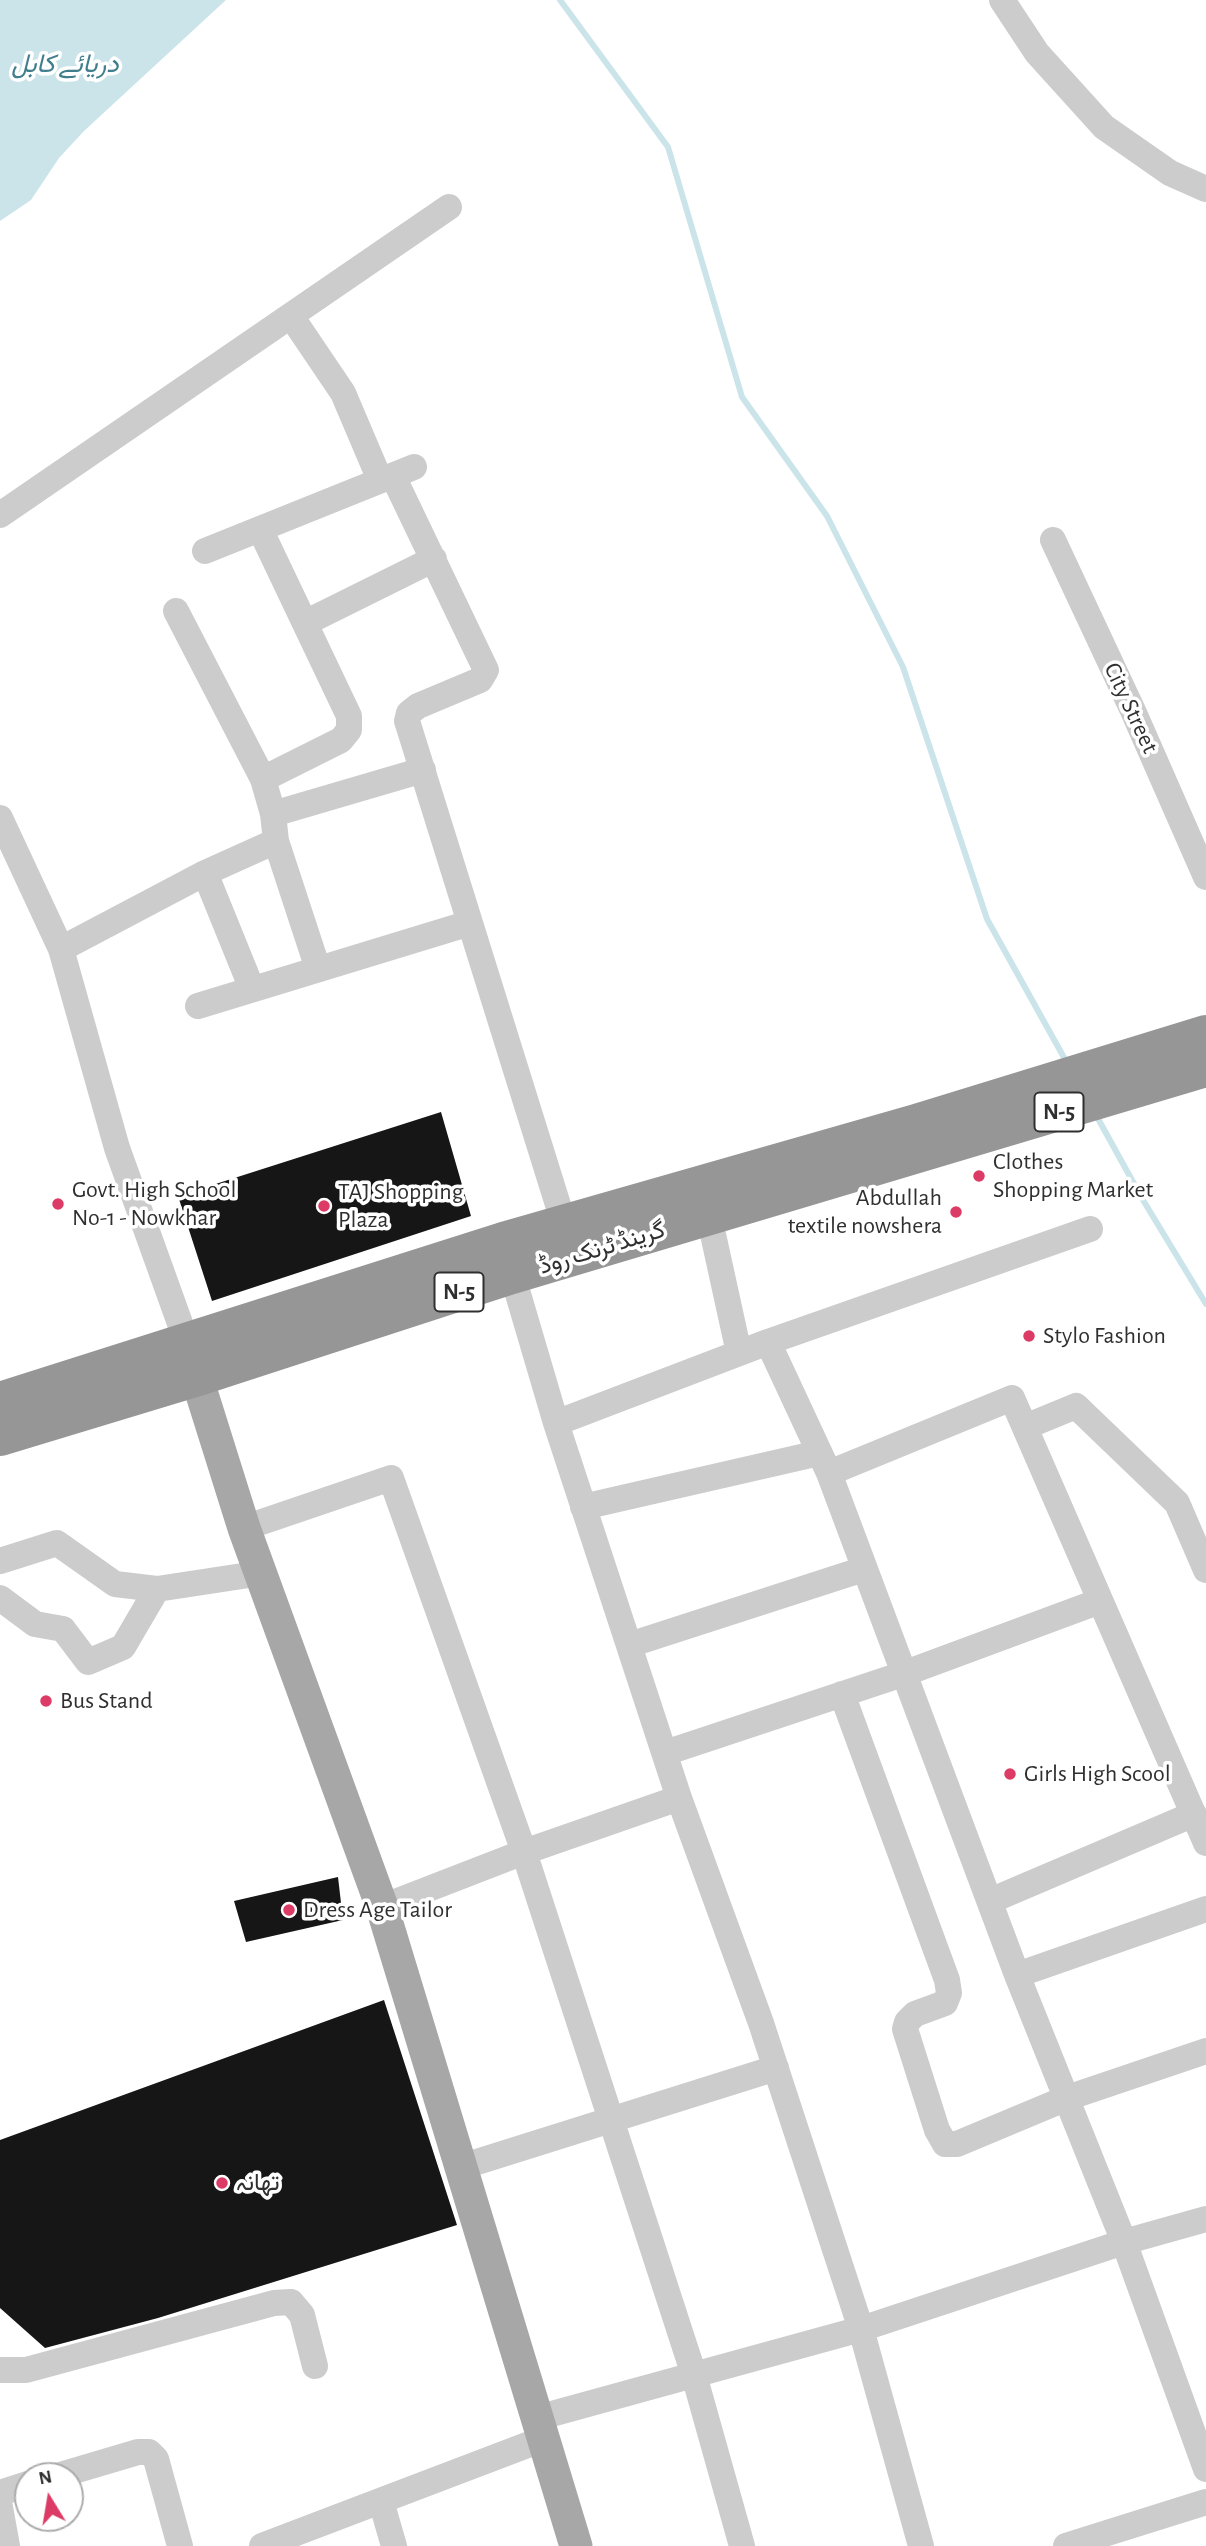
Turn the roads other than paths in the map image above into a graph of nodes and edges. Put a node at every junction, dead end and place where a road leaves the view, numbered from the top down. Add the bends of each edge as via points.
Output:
1 (1002, 0) edge
2 (1206, 189) edge
3 (449, 207) dead end
4 (291, 316) junction
5 (396, 474) junction
6 (0, 515) edge
7 (260, 529) junction
8 (1053, 540) dead end
9 (205, 551) dead end
10 (434, 559) junction
11 (176, 611) dead end
12 (305, 623) junction
13 (423, 770) junction
14 (263, 779) junction
15 (273, 814) junction
16 (0, 818) edge
17 (276, 841) junction
18 (205, 873) junction
19 (1206, 877) edge
20 (470, 923) junction
21 (61, 949) junction
22 (318, 969) junction
23 (252, 989) junction
24 (198, 1006) dead end
25 (1200, 1053) edge
26 (918, 1138) junction
27 (709, 1216) junction
28 (564, 1224) junction
29 (1090, 1229) dead end
30 (508, 1258) junction
31 (186, 1340) junction
32 (768, 1342) junction
33 (739, 1353) junction
34 (198, 1377) junction
35 (0, 1401) edge
36 (556, 1423) junction
37 (1025, 1427) junction
38 (0, 1437) edge
39 (824, 1463) junction
40 (583, 1507) junction
41 (244, 1528) junction
42 (0, 1562) edge
43 (864, 1569) junction
44 (1206, 1570) edge
45 (262, 1573) junction
46 (157, 1589) junction
47 (0, 1598) edge
48 (1100, 1601) junction
49 (629, 1645) junction
50 (903, 1674) junction
51 (842, 1695) junction
52 (665, 1754) junction
53 (679, 1798) junction
54 (1194, 1814) junction
55 (1206, 1843) edge
56 (524, 1852) junction
57 (990, 1901) junction
58 (382, 1907) junction
59 (1206, 1909) edge
60 (1017, 1975) junction
61 (1206, 2051) edge
62 (776, 2068) junction
63 (1067, 2098) junction
64 (611, 2120) junction
65 (461, 2167) junction
66 (1206, 2219) edge
67 (1124, 2242) junction
68 (861, 2329) junction
69 (315, 2366) dead end
70 (0, 2370) edge
71 (694, 2375) junction
72 (540, 2429) junction
73 (84, 2468) edge
74 (1206, 2469) edge
75 (382, 2501) junction
76 (1206, 2502) edge
77 (0, 2507) edge
78 (267, 2545) edge
79 (7, 2546) edge
80 (180, 2546) edge
81 (394, 2546) edge
82 (576, 2546) edge
83 (741, 2546) edge
84 (921, 2546) edge
85 (1066, 2546) edge

1 - 2 street via 1037,53 1104,127 1170,173
3 - 4 street
4 - 5 street
4 - 6 street
5 - 7 street
5 - 10 street
7 - 9 street
7 - 12 street
8 - 19 street, City Street
10 - 12 street
10 - 13 street via 486,670 480,680 409,713 407,721
11 - 14 street
12 - 14 street via 349,716 349,730 341,740
13 - 15 street
13 - 20 street
14 - 15 street
15 - 17 street
16 - 21 street
17 - 18 street
17 - 22 street
18 - 21 street
18 - 23 street
20 - 22 street
20 - 28 street
21 - 31 street via 117,1148
22 - 23 street
23 - 24 street
25 - 26 highway, گرینڈ ٹرنک روڈ / N-5
26 - 27 highway, گرینڈ ٹرنک روڈ / N-5
26 - 28 highway, گرینڈ ٹرنک روڈ / N-5
27 - 30 highway, گرینڈ ٹرنک روڈ / N-5
27 - 33 street
28 - 30 highway, گرینڈ ٹرنک روڈ / N-5
29 - 32 street
30 - 31 highway, گرینڈ ٹرنک روڈ / N-5
30 - 34 highway, گرینڈ ٹرنک روڈ / N-5
30 - 36 street
31 - 34 main road
31 - 35 highway, گرینڈ ٹرنک روڈ / N-5
32 - 33 street
32 - 39 street
33 - 36 street
34 - 38 highway, گرینڈ ٹرنک روڈ / N-5
34 - 41 main road
36 - 40 street
37 - 39 street via 1012,1398
37 - 44 street via 1076,1406 1177,1503
37 - 48 street
39 - 40 street
39 - 43 street
40 - 49 street
41 - 45 main road
41 - 56 street via 391,1478
42 - 46 street via 57,1543 115,1584
43 - 49 street
43 - 50 street
45 - 46 street
45 - 58 main road
46 - 47 street via 123,1647 88,1662 63,1629 35,1624
48 - 50 street
48 - 54 street
49 - 52 street
50 - 51 street
50 - 57 street
51 - 52 street
51 - 63 street via 947,1980 949,1993 944,2003 915,2014 905,2029 944,2144 957,2144
52 - 53 street
53 - 56 street
53 - 62 street
54 - 55 street
54 - 57 street
56 - 58 street
56 - 64 street
57 - 60 street
58 - 65 main road
59 - 60 street
60 - 63 street
61 - 63 street
62 - 64 street
62 - 68 street
63 - 67 street
64 - 65 street
64 - 71 street
65 - 72 main road
66 - 67 street
67 - 68 street
67 - 74 street
68 - 71 street
68 - 84 street
69 - 70 street via 302,2315 292,2302 26,2370
71 - 72 street
71 - 83 street
72 - 75 street
72 - 82 main road
73 - 80 street via 149,2452 156,2459
75 - 78 street
75 - 81 street
76 - 85 street
77 - 79 street

